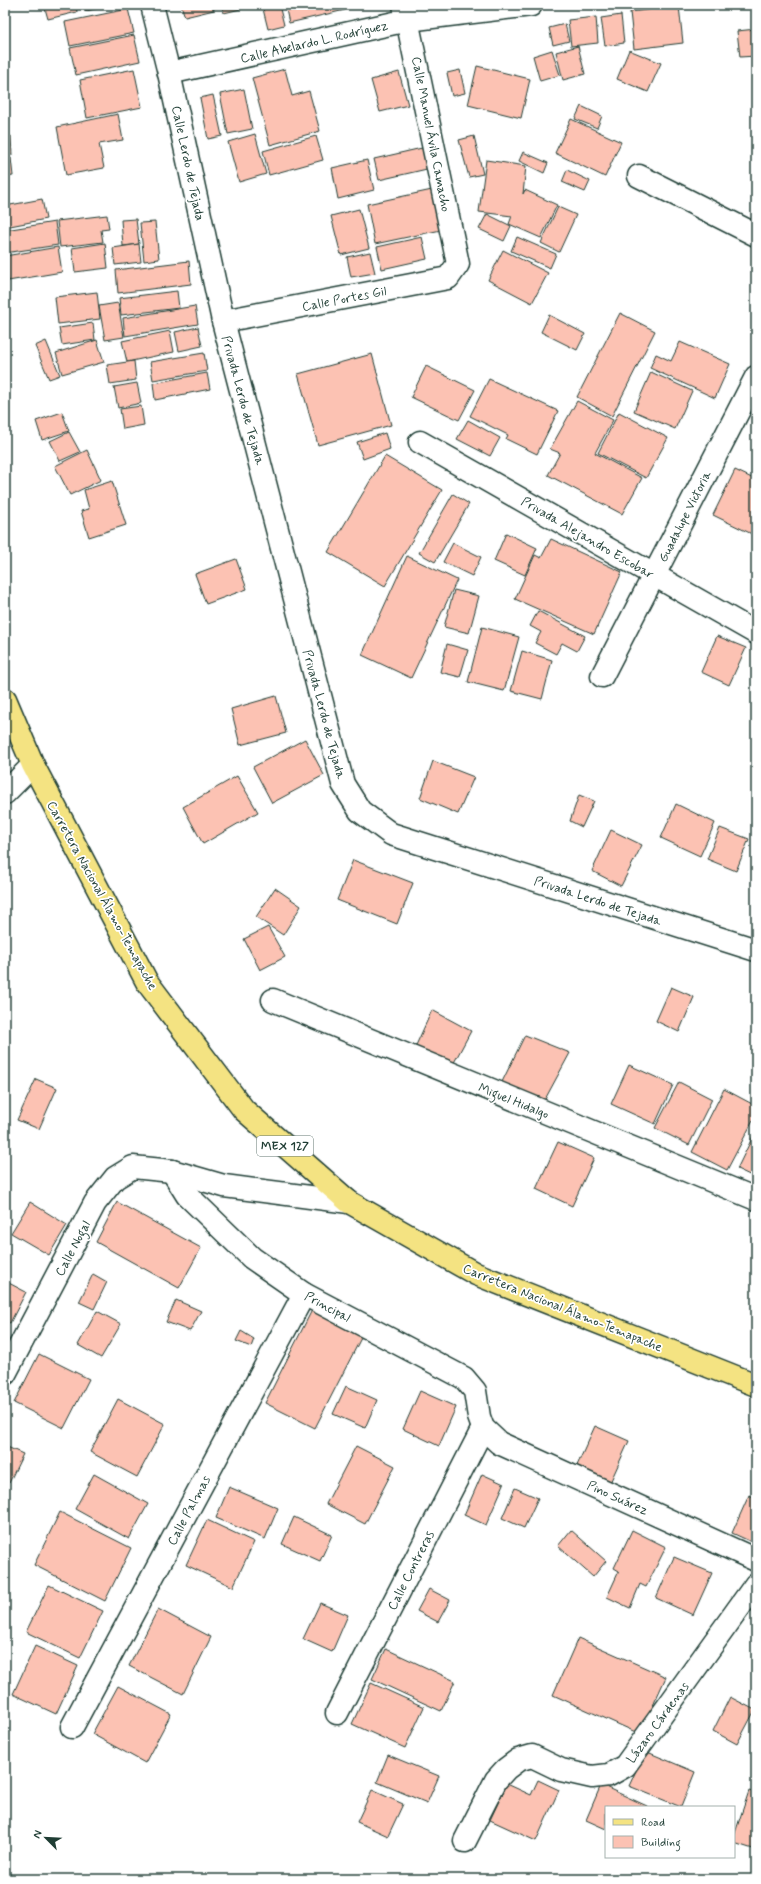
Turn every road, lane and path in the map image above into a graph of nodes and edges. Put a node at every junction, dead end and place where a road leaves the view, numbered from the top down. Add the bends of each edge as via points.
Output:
1 (152, 5) edge
2 (531, 5) edge
3 (406, 12) edge
4 (170, 73) junction
5 (639, 176) dead end
6 (756, 235) edge
7 (458, 264) joint
8 (223, 321) junction
9 (756, 377) edge
10 (420, 442) dead end
11 (654, 575) junction
12 (756, 633) edge
13 (602, 676) dead end
14 (5, 698) edge
15 (33, 765) junction
16 (5, 793) edge
17 (756, 950) edge
18 (273, 1000) dead end
19 (172, 1171) junction
20 (756, 1199) edge
21 (349, 1202) junction
22 (304, 1294) junction
23 (5, 1374) edge
24 (756, 1385) edge
25 (483, 1428) junction
26 (756, 1560) edge
27 (756, 1584) edge
28 (337, 1713) dead end
29 (72, 1727) dead end
30 (465, 1841) dead end

1 - 4 street, Calle Lerdo de Tejada
2 - 3 street, Calle Abelardo L. Rodríguez
3 - 4 street, Calle Abelardo L. Rodríguez
3 - 7 street, Calle Manuel Ávila Camacho
4 - 8 street, Calle Lerdo de Tejada
5 - 6 street
7 - 8 street, Calle Portes Gil via 448,278
8 - 17 street, Privada Lerdo de Tejada via 343,784 360,811 391,834
9 - 11 street, Guadalupe Victoria
10 - 11 street, Privada Alejandro Escobar
11 - 12 street, Privada Alejandro Escobar
11 - 13 street, Guadalupe Victoria
14 - 15 main road, Carretera Nacional Álamo-Temapache / MEX 127
15 - 16 street
15 - 21 main road, Carretera Nacional Álamo-Temapache / MEX 127 via 147,982 244,1110
18 - 20 street, Miguel Hidalgo
19 - 21 street, Calle Nogal via 224,1186
19 - 22 street, Principal via 187,1195 252,1258
19 - 23 street, Calle Nogal via 133,1167 115,1178 95,1203
21 - 24 main road, Carretera Nacional Álamo-Temapache / MEX 127 via 476,1274
22 - 25 street, Principal via 464,1378 475,1391
22 - 29 street, Calle Palmas
25 - 26 street, Pino Suárez via 500,1443
25 - 28 street, Calle Contreras
27 - 30 street, Lázaro Cárdenas via 625,1766 609,1775 592,1777 561,1770 532,1756 518,1760 496,1780

